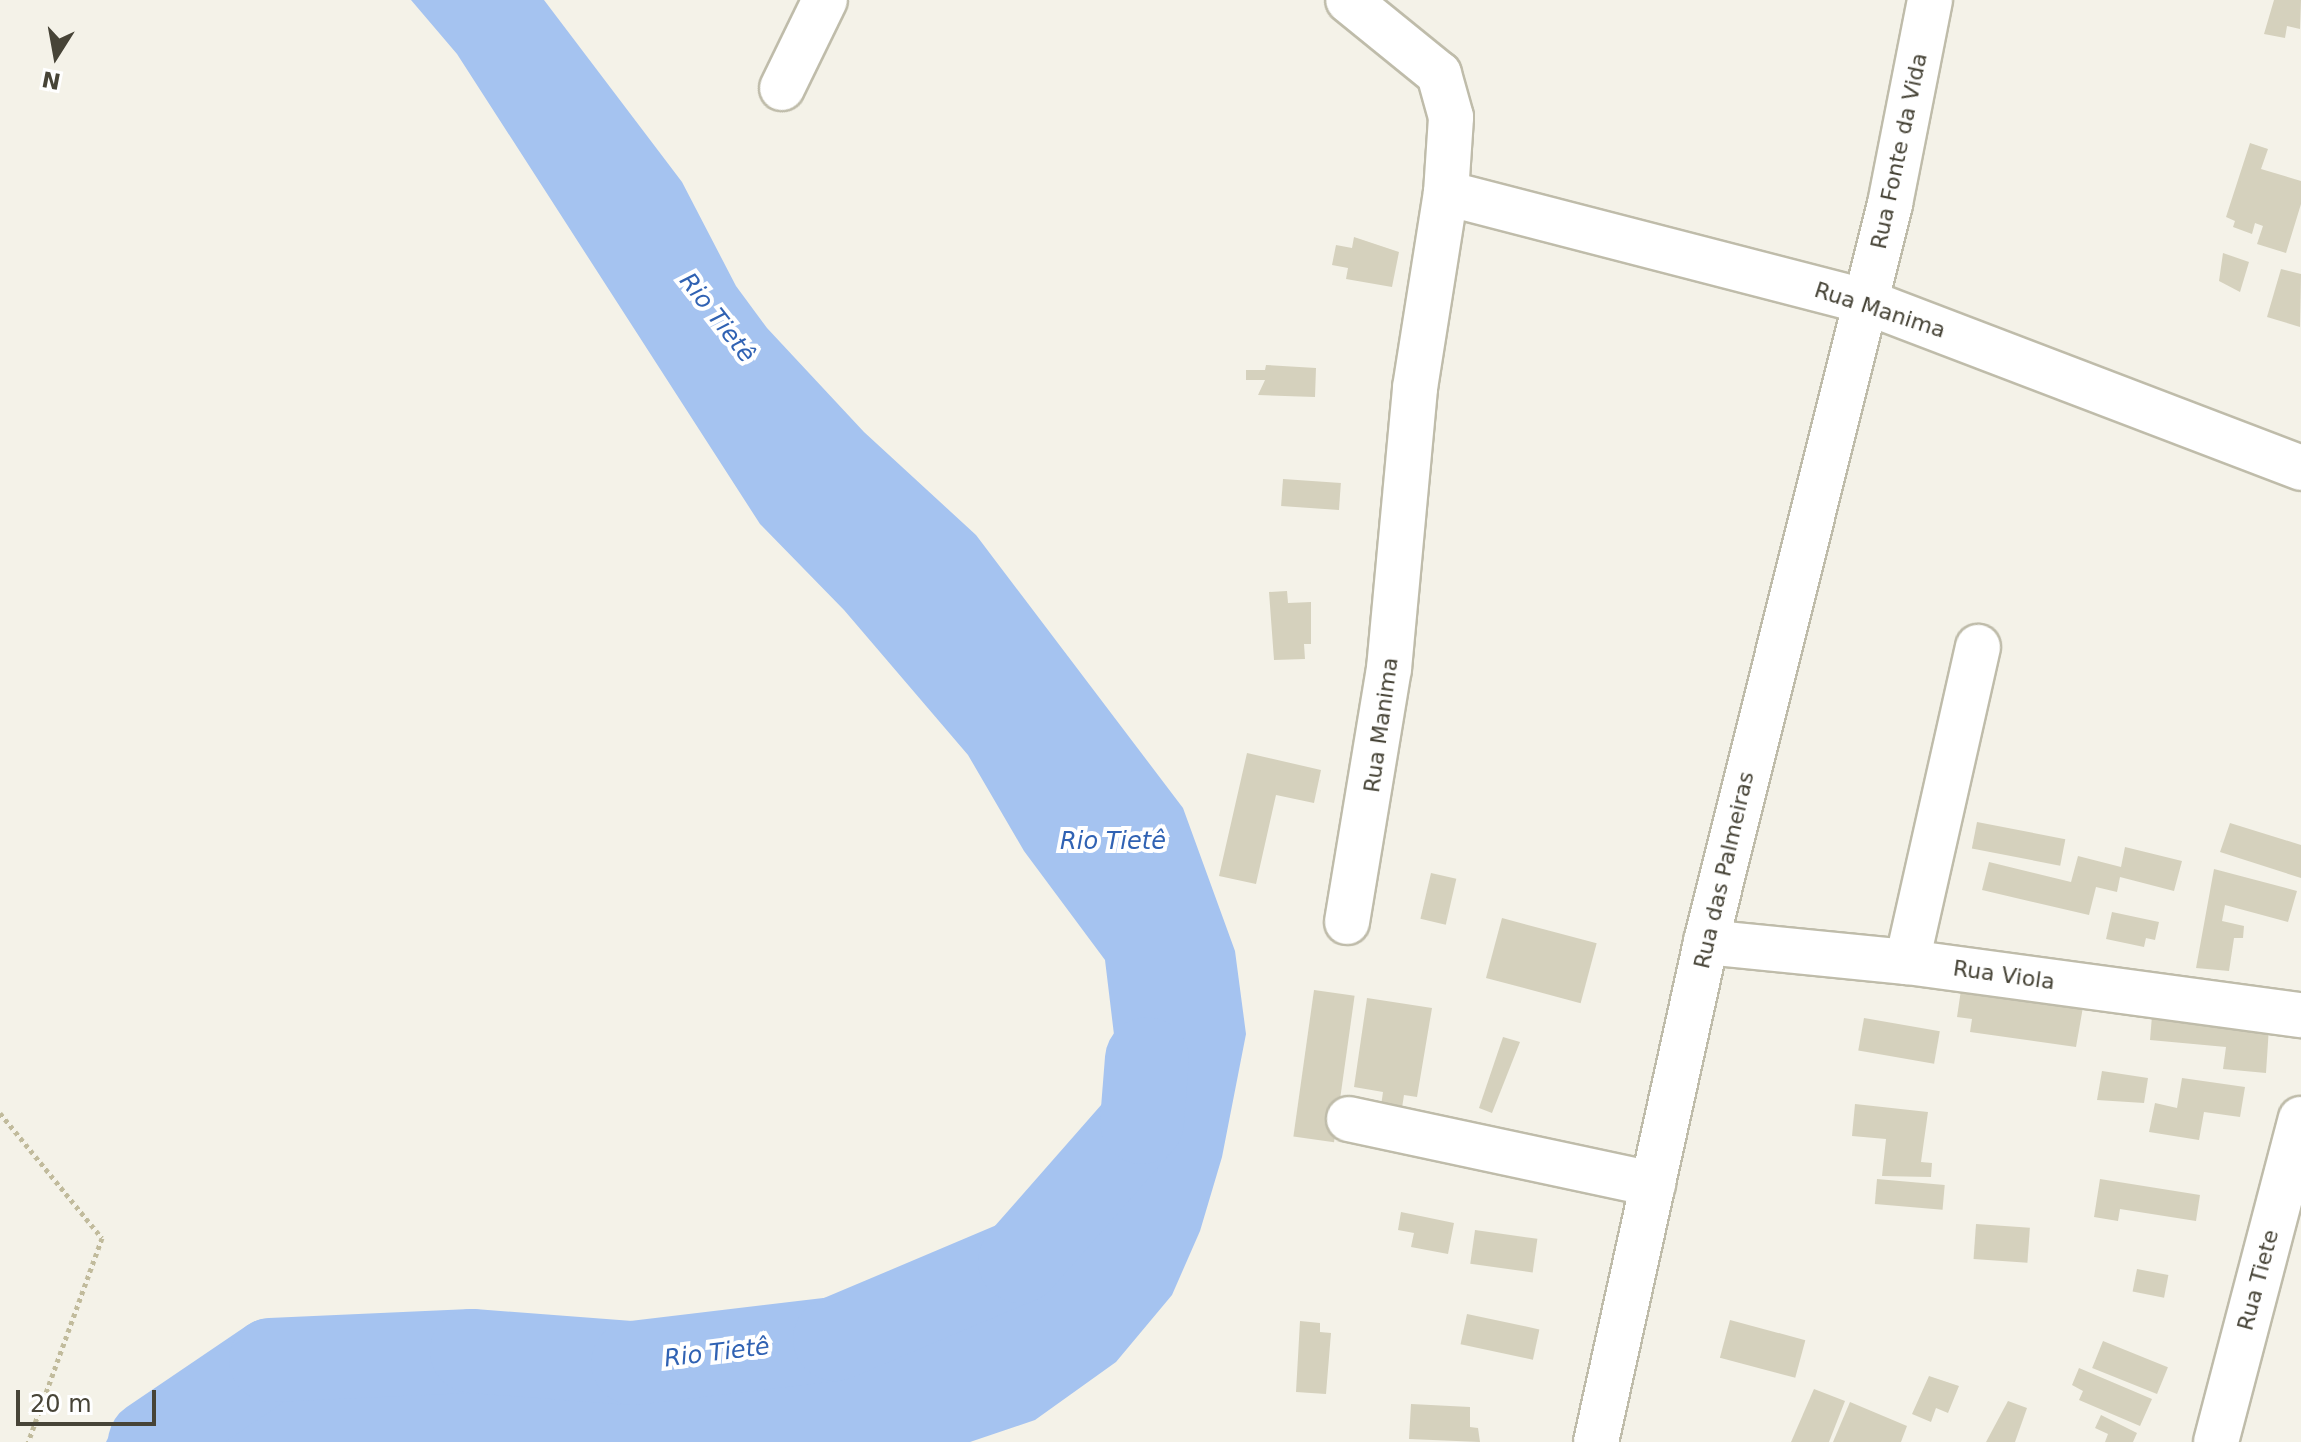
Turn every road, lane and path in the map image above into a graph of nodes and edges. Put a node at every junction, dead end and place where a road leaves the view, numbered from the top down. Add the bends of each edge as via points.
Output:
1 (825, 0) edge
2 (1348, 0) edge
3 (1930, 0) edge
4 (782, 88) dead end
5 (1446, 193) junction
6 (1864, 301) junction
7 (2301, 468) edge
8 (1978, 647) dead end
9 (1347, 922) dead end
10 (1706, 942) junction
11 (1907, 962) junction
12 (2301, 1015) edge
13 (0, 1113) edge
14 (1349, 1119) dead end
15 (2301, 1119) edge
16 (1653, 1184) junction
17 (28, 1442) edge
18 (1596, 1442) edge
19 (2216, 1442) edge

1 - 4 street
2 - 5 street, Rua Manima via 1439,74 1451,117
3 - 6 street, Rua Fonte da Vida via 1890,204
5 - 6 street, Rua Manima
5 - 9 street, Rua Manima via 1415,388 1400,584 1374,779
6 - 7 street, Rua Manima
6 - 10 street, Rua das Palmeiras
8 - 11 street
10 - 11 street, Rua Viola
10 - 16 street, Rua das Palmeiras
11 - 12 street, Rua Viola
13 - 17 path via 102,1238
14 - 16 street
15 - 19 street, Rua Tiete
16 - 18 street, Rua das Palmeiras

